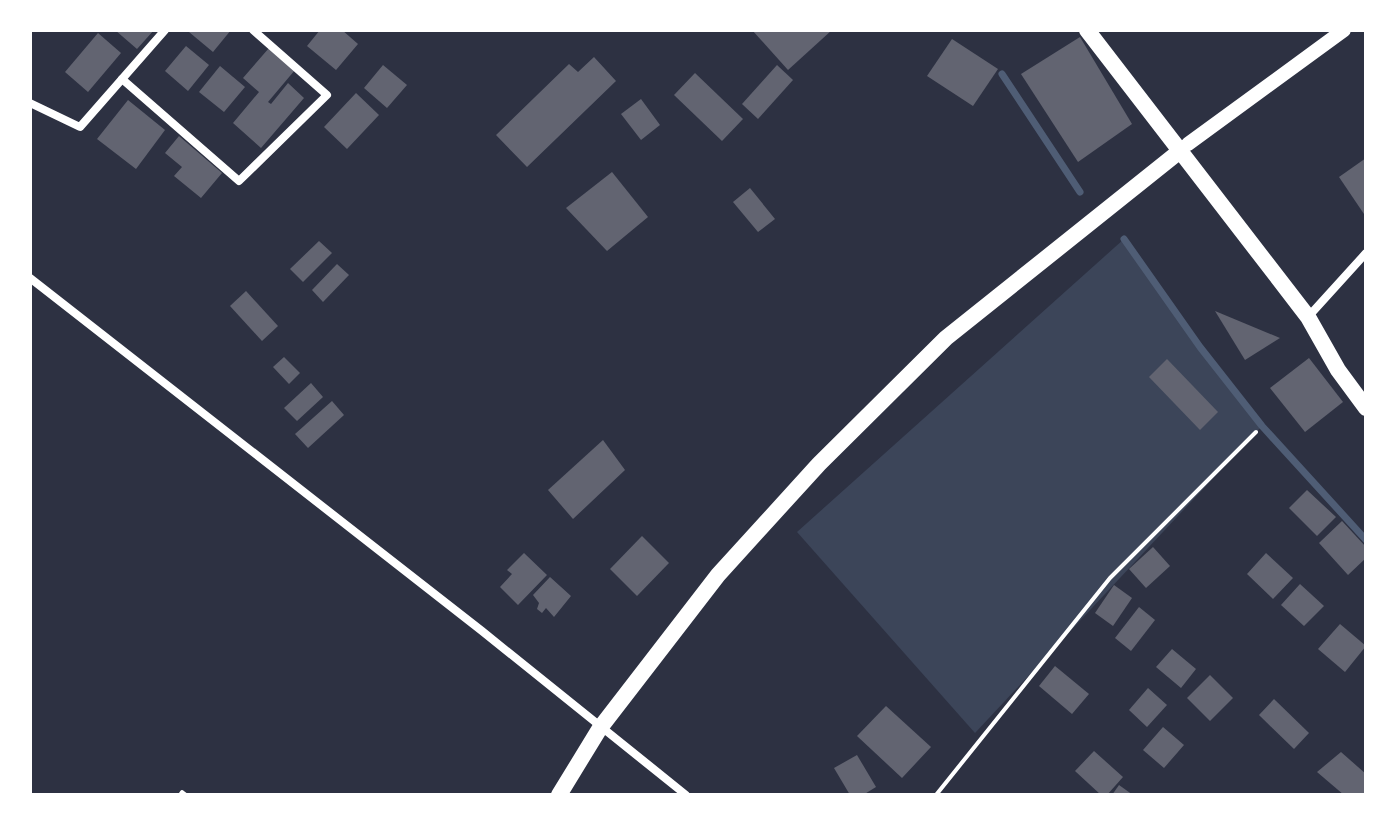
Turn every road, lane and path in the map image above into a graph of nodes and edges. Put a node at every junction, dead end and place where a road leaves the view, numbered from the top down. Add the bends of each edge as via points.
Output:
1 (165, 30) edge
2 (253, 30) edge
3 (1087, 30) edge
4 (1344, 30) edge
5 (122, 79) junction
6 (30, 103) edge
7 (1184, 147) junction
8 (1366, 253) edge
9 (30, 278) edge
10 (1308, 317) junction
11 (1366, 408) edge
12 (1256, 432) dead end
13 (600, 728) junction
14 (559, 795) edge
15 (686, 795) edge
16 (936, 795) edge

1 - 5 street
2 - 5 street via 327,95 239,181
3 - 7 main road
4 - 7 street
5 - 6 street via 80,127
7 - 10 main road
7 - 13 main road via 946,338 718,575
8 - 10 street
9 - 13 street
10 - 11 main road
12 - 16 path via 1110,578
13 - 14 main road
13 - 15 street

